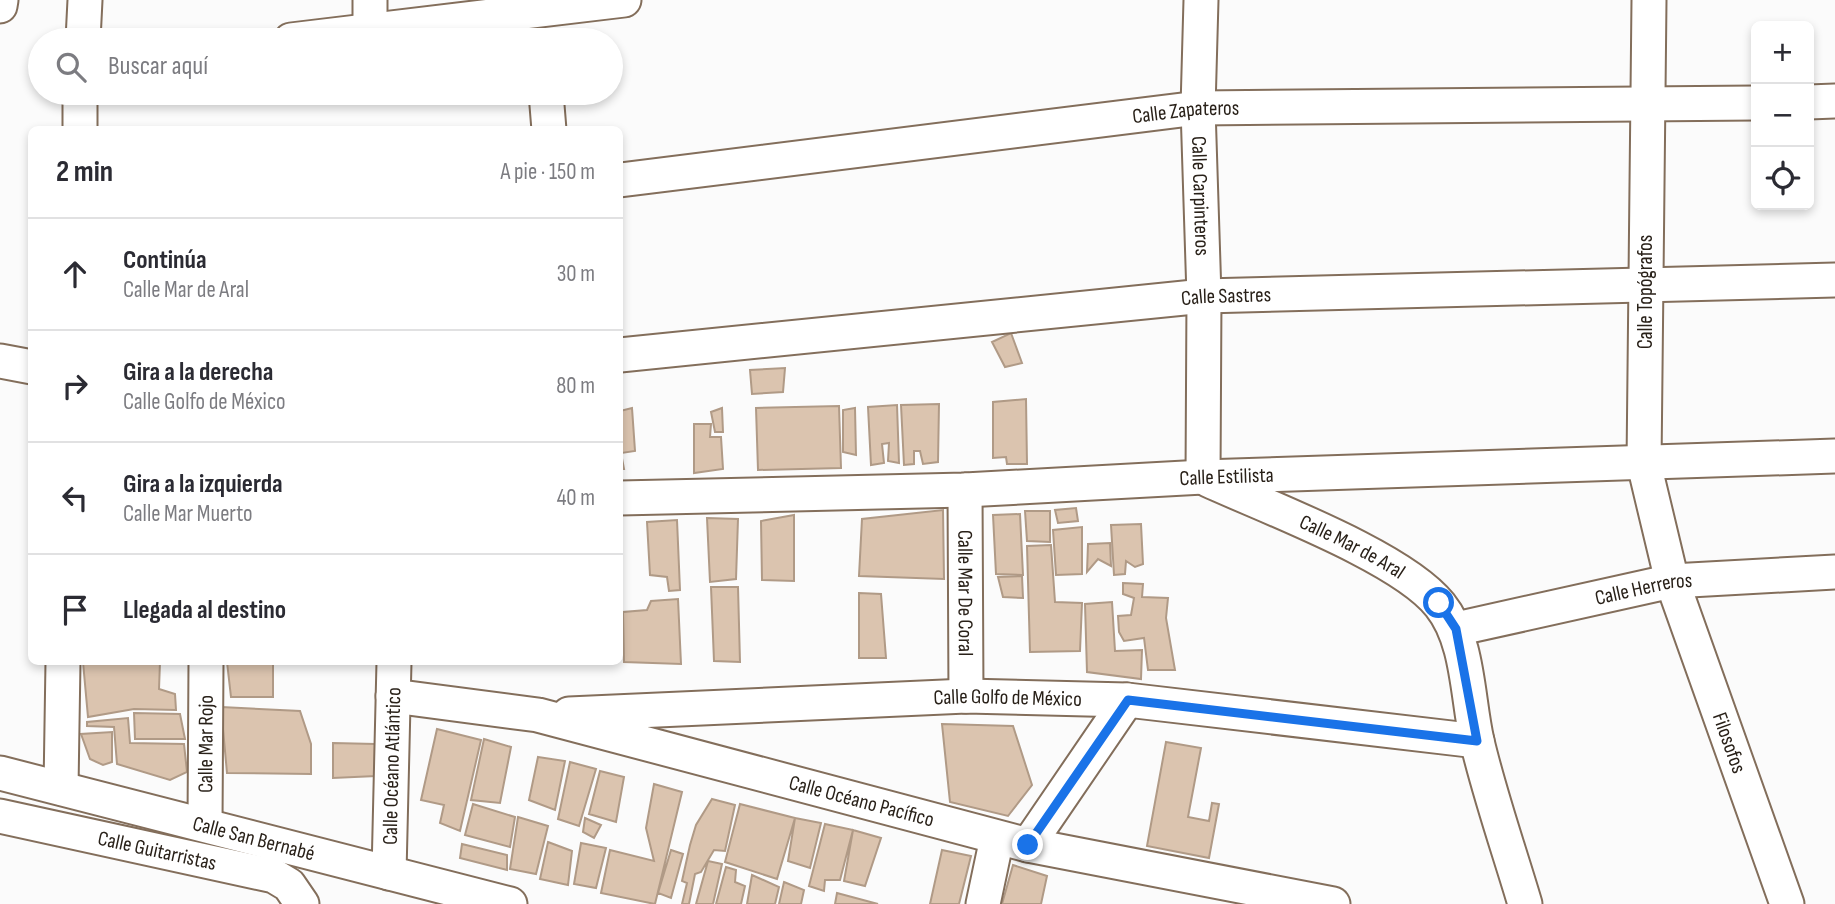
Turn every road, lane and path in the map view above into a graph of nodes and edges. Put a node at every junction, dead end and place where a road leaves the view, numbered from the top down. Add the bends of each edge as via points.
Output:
1 (1, 0) edge
2 (85, 0) edge
3 (624, 0) edge
4 (1201, 0) edge
5 (1649, 0) edge
6 (0, 6) edge
7 (370, 15) edge
8 (541, 25) edge
9 (84, 28) edge
10 (329, 28) edge
11 (1835, 101) edge
12 (1814, 102) edge
13 (1751, 103) edge
14 (80, 105) edge
15 (547, 105) edge
16 (1646, 105) junction
17 (1198, 107) junction
18 (80, 126) edge
19 (549, 126) edge
20 (623, 180) edge
21 (1835, 280) edge
22 (1645, 285) junction
23 (1204, 296) junction
24 (623, 355) edge
25 (0, 361) edge
26 (28, 367) edge
27 (1835, 456) edge
28 (1644, 464) junction
29 (1203, 477) junction
30 (965, 490) junction
31 (623, 498) edge
32 (1835, 572) edge
33 (1672, 581) junction
34 (1456, 629) junction
35 (63, 665) edge
36 (206, 665) edge
37 (394, 665) edge
38 (393, 696) junction
39 (966, 696) junction
40 (1128, 700) junction
41 (538, 715) junction
42 (1477, 741) junction
43 (0, 773) edge
44 (61, 788) junction
45 (0, 816) edge
46 (205, 824) junction
47 (1012, 841) junction
48 (389, 873) junction
49 (302, 904) edge
50 (509, 904) edge
51 (983, 904) edge
52 (1333, 904) edge
53 (1525, 904) edge
54 (1787, 904) edge

1 - 6 street
2 - 9 street
3 - 8 street
4 - 17 street, Calle Carpinteros
5 - 16 street, Calle Topógrafos
7 - 8 street
7 - 10 street
11 - 12 street
13 - 16 street, Calle Zapateros
14 - 18 street
15 - 19 street
16 - 17 street, Calle Zapateros
16 - 22 street, Calle Topógrafos
17 - 20 street, Calle Zapateros
17 - 23 street, Calle Carpinteros
21 - 22 street, Calle Sastres
22 - 23 street, Calle Sastres
22 - 28 street, Calle Topógrafos
23 - 24 street, Calle Sastres
23 - 29 street, Calle Carpinteros
25 - 26 street
27 - 28 street, Calle Estilista
28 - 29 street, Calle Estilista
28 - 33 street, Calle Topógrafos
29 - 30 street, Calle Estilista
29 - 34 street, Calle Mar de Aral via 1371,555 1411,579 1439,603
30 - 31 street, Calle Estilista
30 - 39 street, Calle Mar De Coral
32 - 33 street, Calle Herreros
33 - 34 street, Calle Herreros
33 - 54 street, Filosofos
34 - 42 street, Calle Mar de Aral
35 - 44 street
36 - 46 street, Calle Mar Rojo
37 - 38 street, Calle Océano Atlántico
38 - 41 street, Calle Océano Pacífico
38 - 48 street, Calle Océano Atlántico
39 - 40 street, Calle Golfo de México
39 - 41 street, Calle Golfo de México
40 - 42 street, Calle Golfo de México
40 - 47 street
41 - 47 street, Calle Océano Pacífico
42 - 53 street, Calle Mar de Aral
43 - 44 street, Calle San Bernabé
44 - 46 street, Calle San Bernabé
45 - 49 street, Calle Guitarristas via 274,876 289,885
46 - 48 street, Calle San Bernabé
47 - 51 street
47 - 52 street, Calle Océano Pacífico
48 - 50 street, Calle San Bernabé

